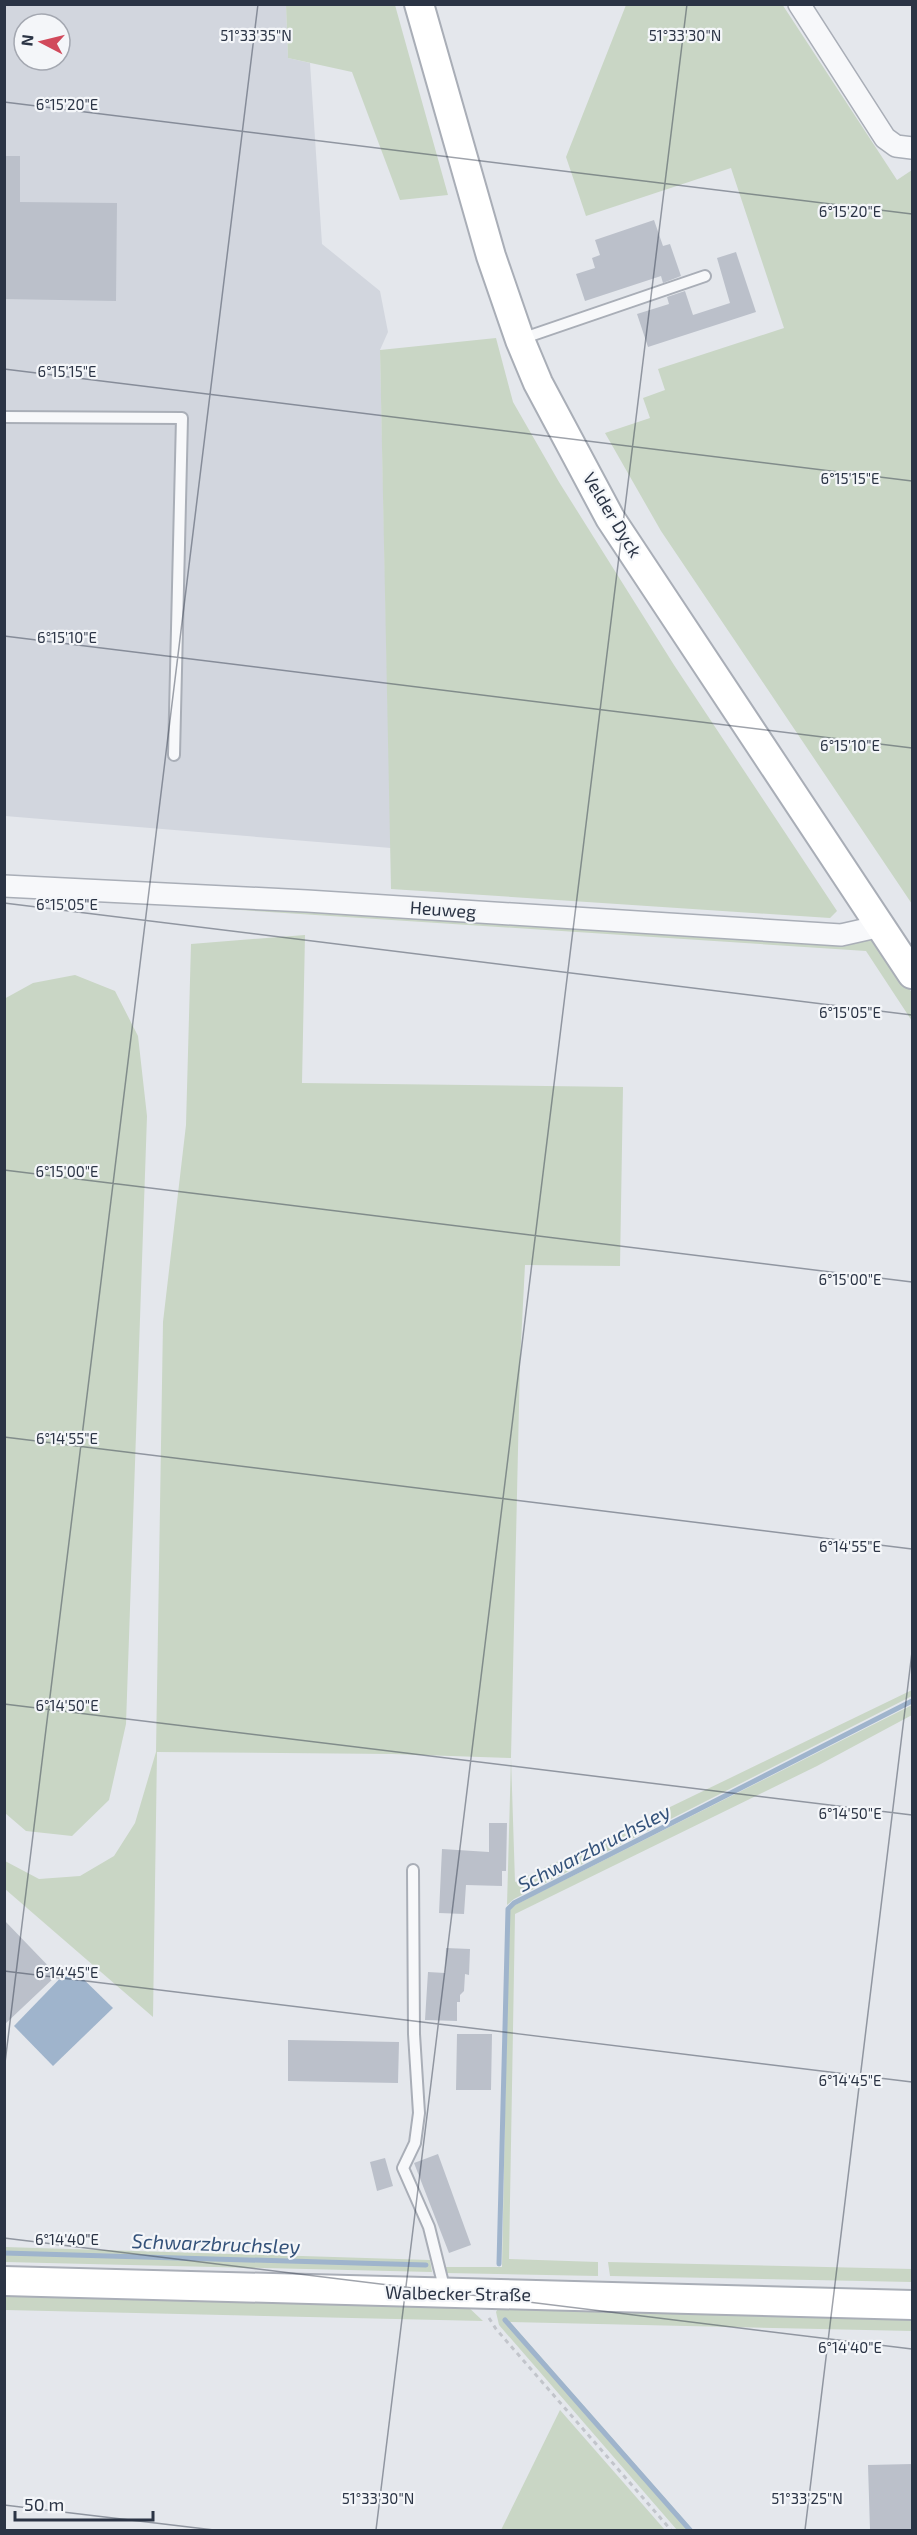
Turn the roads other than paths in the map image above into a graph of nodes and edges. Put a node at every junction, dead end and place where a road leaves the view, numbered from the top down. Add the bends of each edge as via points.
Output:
1 (419, 4) edge
2 (799, 4) edge
3 (912, 148) edge
4 (705, 276) dead end
5 (520, 340) junction
6 (4, 417) edge
7 (174, 756) dead end
8 (4, 886) edge
9 (881, 926) junction
10 (912, 974) edge
11 (413, 1870) dead end
12 (4, 2281) edge
13 (446, 2294) junction
14 (912, 2305) edge

1 - 5 main road, Velder Dyck via 471,190
2 - 3 street via 885,138 896,146
4 - 5 lane
5 - 9 main road, Velder Dyck via 538,383 610,518
6 - 7 lane via 182,418
8 - 9 street, Heuweg via 841,935
9 - 10 main road, Velder Dyck
11 - 13 lane via 418,2113 416,2143 403,2168 429,2227
12 - 13 main road, Walbecker Straße
13 - 14 main road, Walbecker Straße

